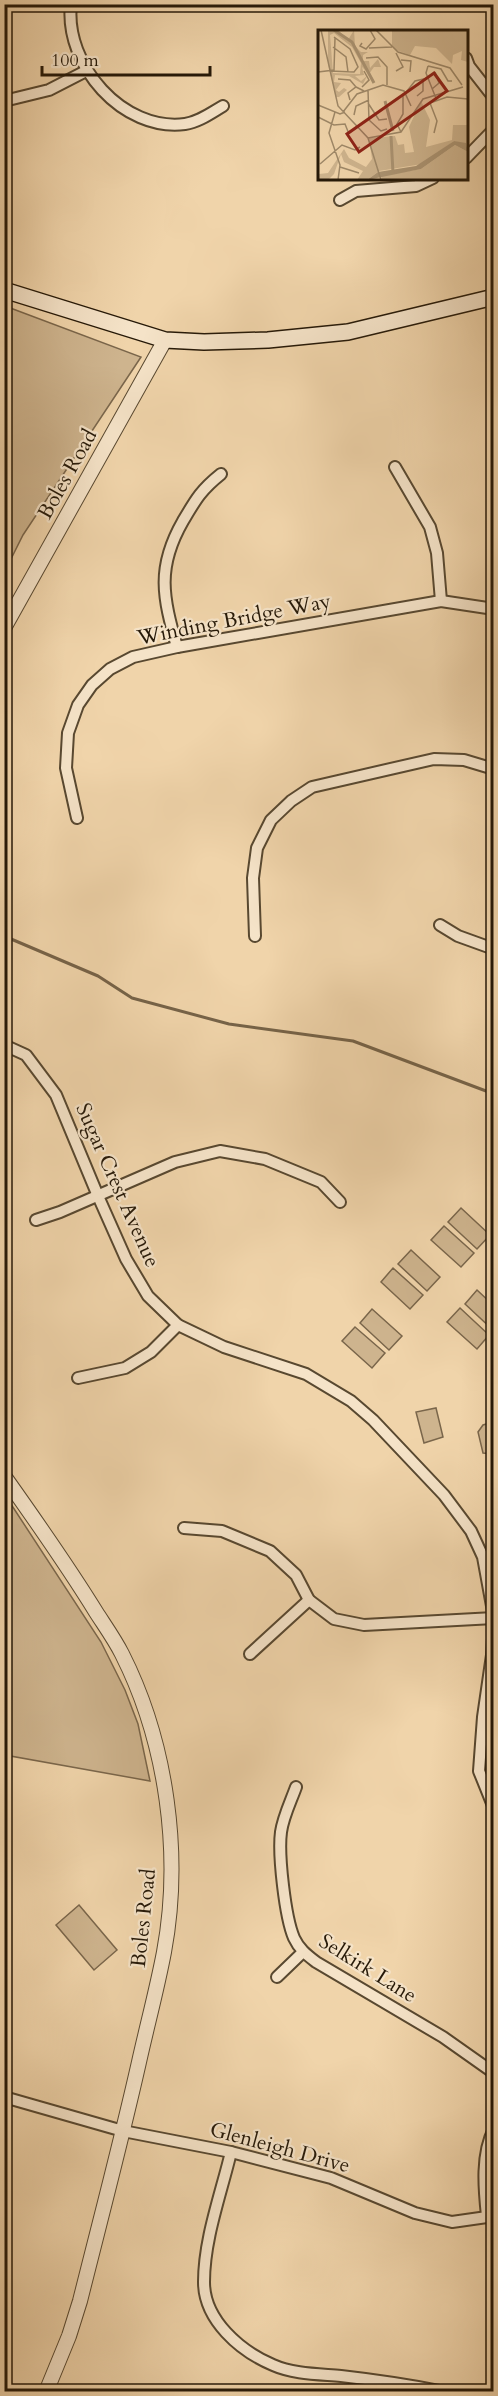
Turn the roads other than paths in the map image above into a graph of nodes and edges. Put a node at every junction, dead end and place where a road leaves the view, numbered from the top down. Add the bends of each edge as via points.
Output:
1 (71, 4) edge
2 (468, 63) edge
3 (86, 71) junction
4 (494, 98) edge
5 (4, 100) edge
6 (223, 106) dead end
7 (494, 129) edge
8 (468, 156) edge
9 (429, 180) edge
10 (340, 200) dead end
11 (4, 290) edge
12 (494, 297) edge
13 (165, 339) junction
14 (395, 466) dead end
15 (221, 474) dead end
16 (441, 601) junction
17 (494, 609) edge
18 (4, 628) edge
19 (177, 647) junction
20 (494, 768) edge
21 (76, 818) dead end
22 (440, 925) dead end
23 (255, 936) dead end
24 (494, 950) edge
25 (4, 1046) edge
26 (98, 1196) junction
27 (340, 1202) dead end
28 (36, 1220) dead end
29 (178, 1325) junction
30 (78, 1377) dead end
31 (4, 1476) edge
32 (184, 1528) dead end
33 (309, 1599) junction
34 (494, 1618) edge
35 (494, 1623) edge
36 (250, 1654) dead end
37 (296, 1787) dead end
38 (494, 1808) edge
39 (303, 1952) junction
40 (278, 1977) dead end
41 (494, 2073) edge
42 (4, 2097) edge
43 (494, 2129) edge
44 (123, 2131) junction
45 (231, 2152) junction
46 (490, 2216) edge
47 (46, 2391) edge
48 (445, 2391) edge

1 - 3 street via 72,36
2 - 4 street
3 - 5 street via 49,90
3 - 6 street via 122,107 154,121 187,124
7 - 8 street
9 - 10 street via 416,186 356,191
11 - 13 main road
12 - 13 main road via 348,332 268,340
13 - 18 street, Boles Road
14 - 16 street via 430,528 437,553
15 - 19 street via 201,490 171,542 164,569 168,614
16 - 17 street, Winding Bridge Way
16 - 19 street, Winding Bridge Way
19 - 21 street, Winding Bridge Way via 133,657 110,669 78,705 68,733 66,768
20 - 23 street via 464,760 434,759 312,787 291,801 271,820 257,848 253,878
22 - 24 street
25 - 26 street, Sugar Crest Avenue via 26,1055 56,1095
26 - 27 street via 175,1162 220,1151 265,1159 321,1182
26 - 28 street
26 - 29 street, Sugar Crest Avenue via 126,1259 148,1296
29 - 30 street via 151,1352 125,1368
29 - 34 street, Sugar Crest Avenue via 224,1347 306,1374 351,1401 373,1420 444,1495 471,1532 483,1557
31 - 44 street, Boles Road via 67,1565 122,1654 156,1748 166,1798 170,1899 164,1950
32 - 33 street via 222,1531 270,1551 296,1575
33 - 34 street via 334,1619 364,1625
33 - 36 street
35 - 38 street via 479,1771
37 - 39 street, Selkirk Lane via 281,1831 282,1872 286,1910 294,1938
39 - 40 street
39 - 41 street, Selkirk Lane via 443,2037
42 - 44 street, Glenleigh Drive
43 - 46 street via 484,2180
44 - 45 street, Glenleigh Drive
44 - 47 street, Boles Road via 80,2301
45 - 46 street, Glenleigh Drive via 332,2178 415,2212 452,2222
45 - 48 street via 204,2282 213,2319 242,2346 274,2366

